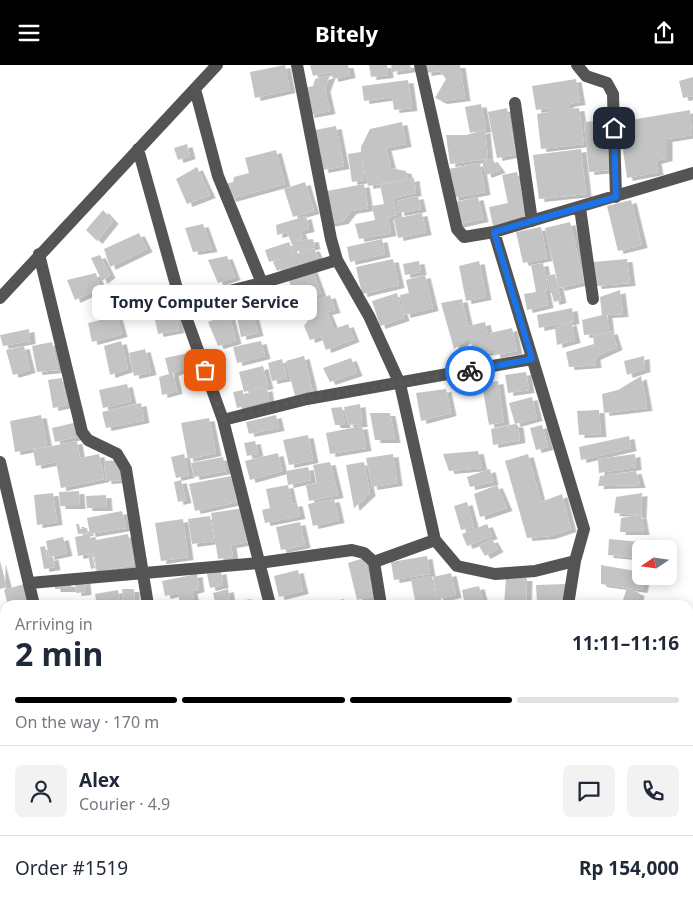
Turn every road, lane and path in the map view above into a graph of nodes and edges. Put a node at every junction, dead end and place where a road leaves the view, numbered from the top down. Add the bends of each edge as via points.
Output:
1 (217, 65) edge
2 (297, 65) edge
3 (420, 65) edge
4 (577, 65) edge
5 (195, 89) junction
6 (515, 103) dead end
7 (138, 149) junction
8 (693, 173) edge
9 (616, 197) junction
10 (580, 208) junction
11 (532, 221) junction
12 (494, 232) junction
13 (39, 255) junction
14 (337, 260) junction
15 (262, 283) junction
16 (0, 297) edge
17 (593, 299) dead end
18 (181, 303) junction
19 (532, 359) junction
20 (400, 384) junction
21 (224, 420) junction
22 (0, 462) edge
23 (435, 540) junction
24 (575, 561) junction
25 (374, 562) junction
26 (259, 563) junction
27 (143, 574) junction
28 (30, 583) junction
29 (33, 600) edge
30 (147, 600) edge
31 (269, 600) edge
32 (380, 600) edge
33 (569, 600) edge

1 - 5 street
2 - 14 street via 325,217
3 - 12 street via 456,229 464,237
4 - 9 street via 586,76 607,83 613,94
5 - 7 street
5 - 15 street via 218,176
6 - 11 street
7 - 13 street
7 - 18 street
8 - 9 street
9 - 10 street
10 - 11 street
10 - 17 street
11 - 12 street
12 - 19 street
13 - 16 street
13 - 27 street via 82,432 88,439 117,454 126,469
14 - 15 street
14 - 20 street via 369,316
15 - 18 street
18 - 21 street
19 - 20 street
19 - 24 street via 584,529
20 - 21 street via 307,399
20 - 23 street
21 - 26 street
22 - 28 street
23 - 24 street via 457,566 495,574 535,571
23 - 25 street
24 - 33 street
25 - 26 street via 364,553 352,550
25 - 32 street
26 - 27 street
26 - 31 street
27 - 28 street
27 - 30 street
28 - 29 street

